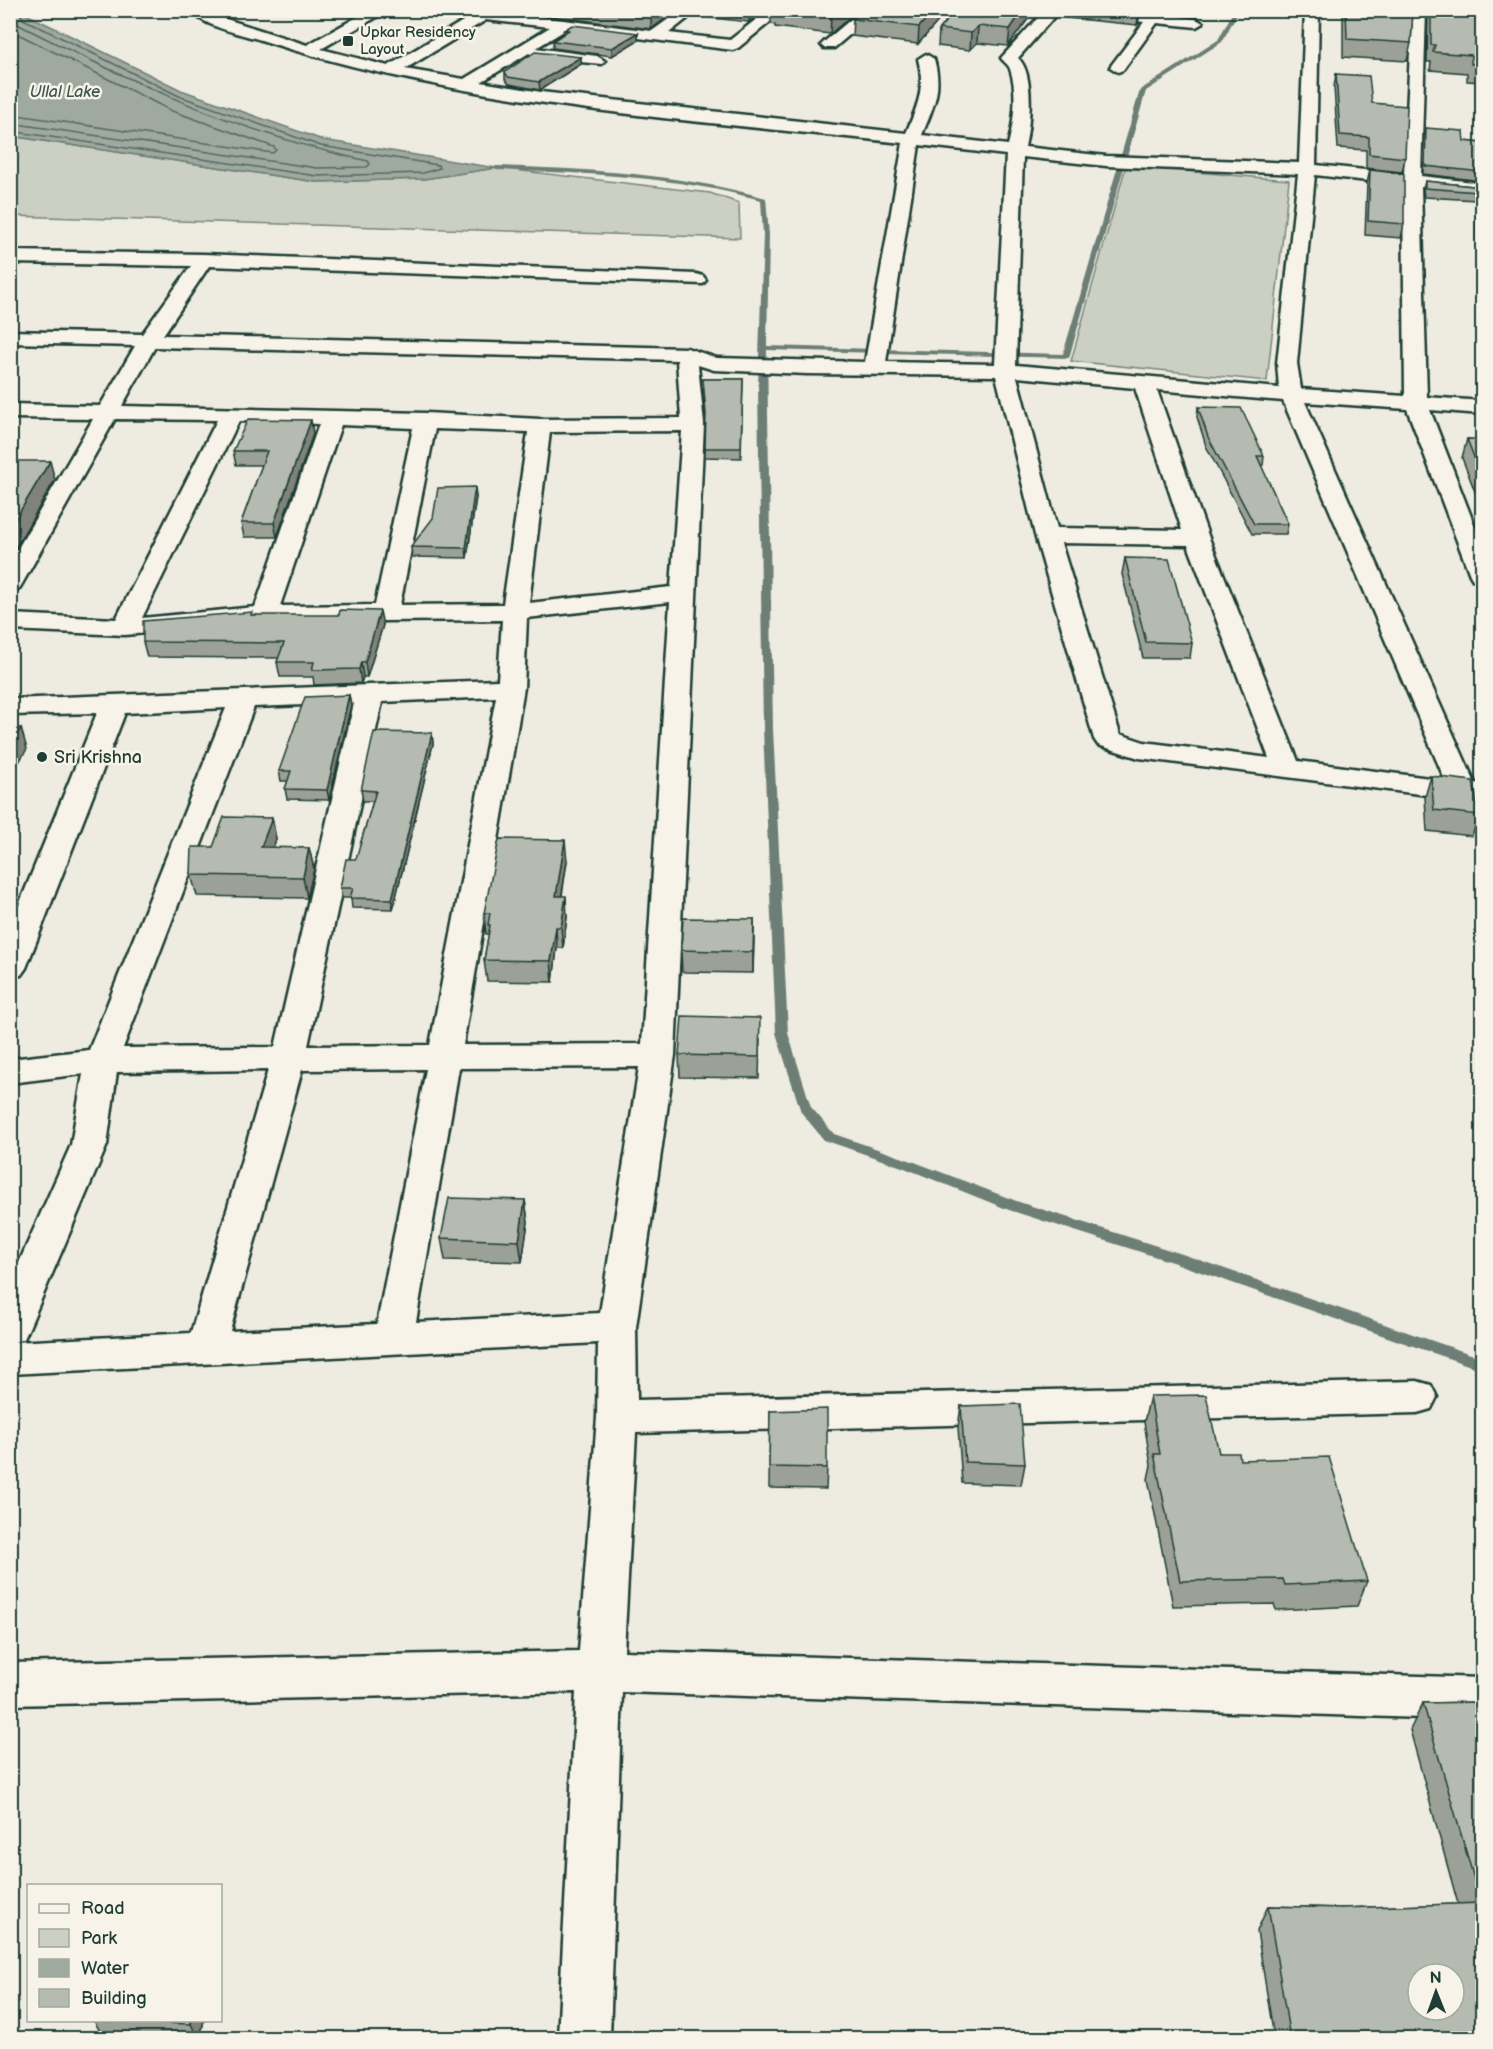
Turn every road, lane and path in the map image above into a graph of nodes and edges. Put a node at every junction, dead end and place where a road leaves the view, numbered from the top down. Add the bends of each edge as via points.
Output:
1 (197, 10) edge
2 (382, 10) edge
3 (442, 10) edge
4 (691, 10) edge
5 (778, 10) edge
6 (872, 10) edge
7 (1053, 10) edge
8 (1080, 10) edge
9 (1312, 10) edge
10 (1419, 10) edge
11 (483, 15) junction
12 (251, 18) dead end
13 (1153, 18) junction
14 (1196, 23) dead end
15 (566, 24) junction
16 (234, 26) junction
17 (655, 36) junction
18 (829, 45) dead end
19 (308, 50) junction
20 (521, 51) junction
21 (927, 51) dead end
22 (1118, 67) dead end
23 (390, 70) junction
24 (578, 73) dead end
25 (467, 84) junction
26 (560, 85) dead end
27 (541, 97) junction
28 (912, 139) junction
29 (1015, 151) junction
30 (1307, 169) junction
31 (1412, 182) junction
32 (1482, 188) edge
33 (10, 257) edge
34 (204, 260) junction
35 (696, 280) dead end
36 (10, 337) edge
37 (148, 341) junction
38 (687, 354) junction
39 (873, 369) junction
40 (1005, 370) junction
41 (1143, 380) junction
42 (1291, 395) junction
43 (1416, 403) junction
44 (1482, 407) edge
45 (10, 411) edge
46 (106, 413) junction
47 (231, 414) junction
48 (332, 418) junction
49 (426, 420) junction
50 (693, 424) junction
51 (540, 426) junction
52 (1047, 535) junction
53 (1197, 538) junction
54 (1482, 575) edge
55 (10, 584) edge
56 (684, 593) junction
57 (515, 612) junction
58 (265, 614) junction
59 (386, 614) junction
60 (10, 622) edge
61 (125, 627) junction
62 (511, 688) junction
63 (370, 694) junction
64 (243, 700) junction
65 (114, 705) junction
66 (10, 707) edge
67 (1287, 768) junction
68 (1473, 792) edge
69 (10, 968) edge
70 (444, 1055) junction
71 (658, 1055) junction
72 (289, 1057) junction
73 (102, 1060) junction
74 (10, 1071) edge
75 (617, 1327) junction
76 (10, 1328) edge
77 (394, 1338) junction
78 (206, 1347) junction
79 (10, 1358) edge
80 (1417, 1397) dead end
81 (617, 1417) junction
82 (600, 1671) junction
83 (10, 1684) edge
84 (1482, 1699) edge
85 (584, 2038) edge

1 - 16 street
2 - 19 street
3 - 11 street
4 - 17 street
5 - 17 street via 733,45
6 - 18 street
7 - 29 street via 1009,58 1019,72 1019,138
8 - 13 street
9 - 30 street
10 - 31 street
11 - 15 street
11 - 23 street
12 - 16 street
13 - 14 street
13 - 22 street
15 - 17 street
15 - 20 street
16 - 19 street
19 - 23 street
20 - 24 street via 597,61
20 - 25 street
21 - 28 street via 930,94
23 - 25 street
25 - 27 street
26 - 27 street
27 - 28 street
28 - 29 street
28 - 39 street
29 - 30 street via 1106,161
29 - 40 street
30 - 31 street
30 - 42 street via 1287,363
31 - 32 street
31 - 43 street
33 - 34 street
34 - 35 street
34 - 37 street
36 - 37 street
37 - 38 street
37 - 46 street
38 - 39 street via 714,364
38 - 50 street
39 - 40 street
40 - 41 street
40 - 52 street
41 - 42 street
41 - 53 street
42 - 43 street
42 - 68 street
43 - 44 street
43 - 54 street
45 - 46 street
46 - 47 street
46 - 55 street
47 - 48 street
47 - 61 street
48 - 49 street
48 - 58 street
49 - 51 street
49 - 59 street
50 - 51 street
50 - 56 street
51 - 57 street
52 - 53 street
52 - 67 street via 1108,739 1139,750
53 - 67 street
56 - 57 street
56 - 71 street
57 - 59 street
57 - 62 street
58 - 59 street
58 - 61 street
60 - 61 street
62 - 63 street
62 - 70 street
63 - 64 street
63 - 72 street
64 - 65 street
64 - 73 street
65 - 66 street
65 - 69 street
67 - 68 street
70 - 71 street
70 - 72 street
70 - 77 street
71 - 75 street
72 - 73 street
72 - 78 street
73 - 74 street
73 - 76 street via 89,1145
75 - 77 street
75 - 81 street
77 - 78 street
78 - 79 street
80 - 81 street
81 - 82 street
82 - 83 street
82 - 84 street
82 - 85 street

